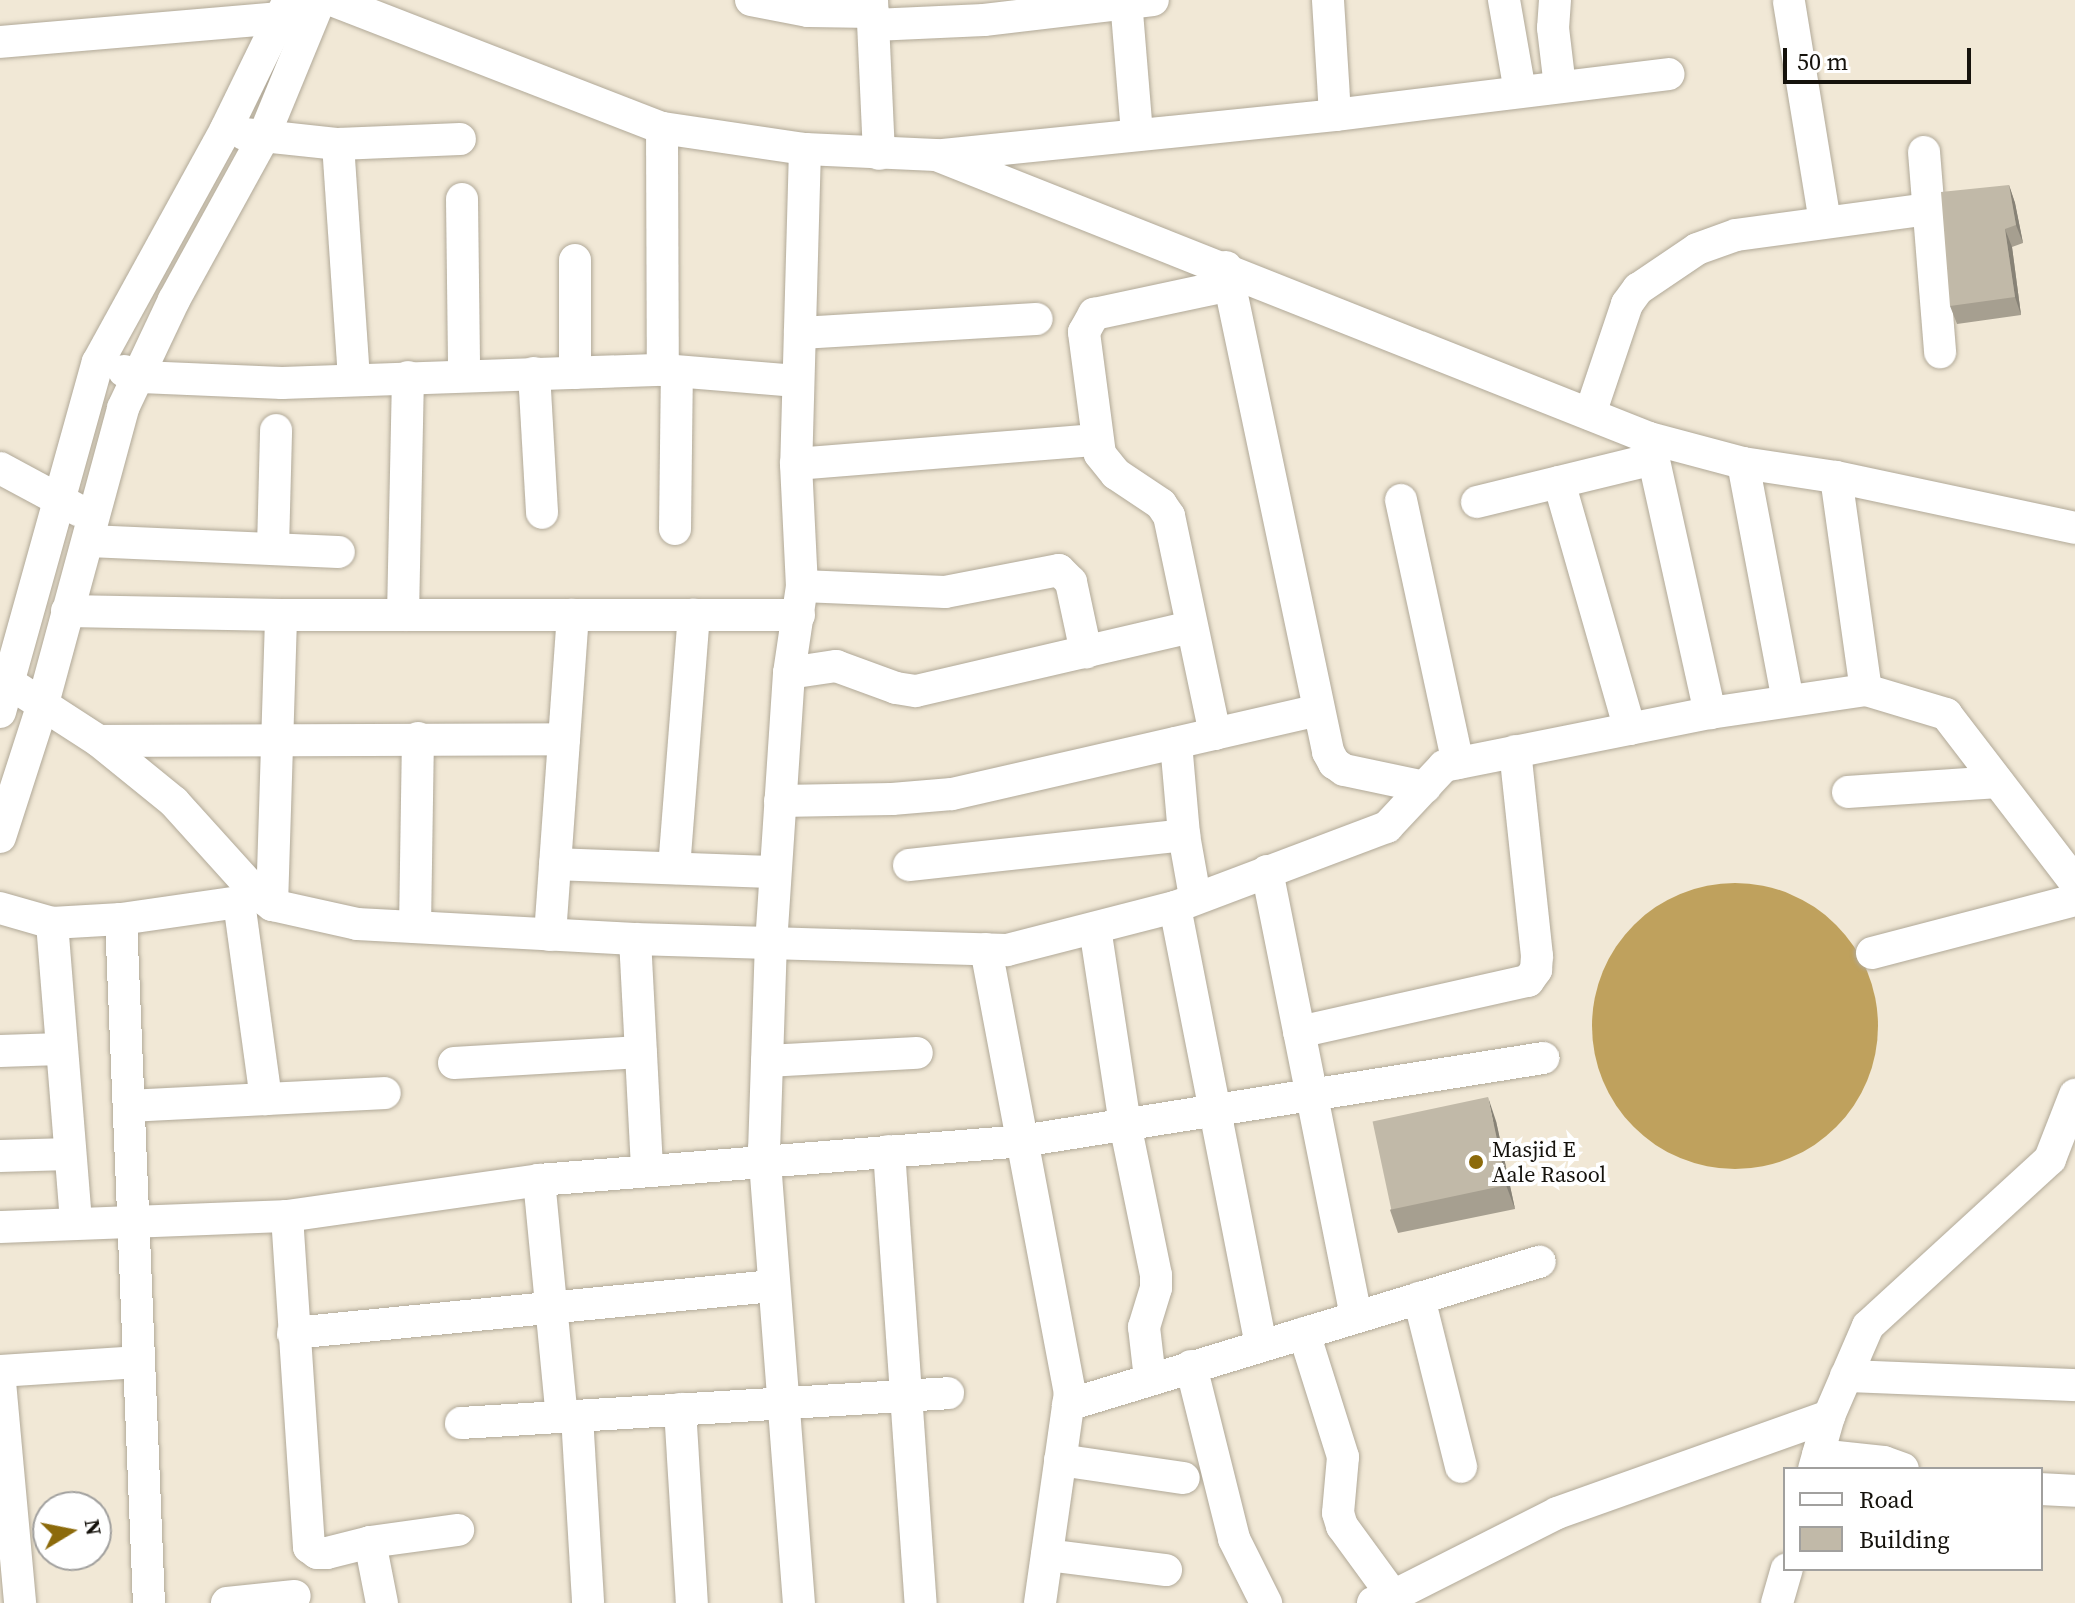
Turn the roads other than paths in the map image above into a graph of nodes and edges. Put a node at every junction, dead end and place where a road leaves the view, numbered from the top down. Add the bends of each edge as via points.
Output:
1 (320, 0) edge
2 (332, 0) edge
3 (751, 0) edge
4 (1328, 0) edge
5 (1504, 0) edge
6 (1555, 0) edge
7 (1135, 1) edge
8 (1789, 2) dead end
9 (286, 9) edge
10 (873, 12) edge
11 (0, 42) edge
12 (1668, 74) dead end
13 (1560, 87) junction
14 (1520, 92) junction
15 (1335, 115) junction
16 (662, 128) junction
17 (226, 129) junction
18 (1137, 133) junction
19 (263, 138) junction
20 (460, 139) dead end
21 (338, 144) junction
22 (805, 149) junction
23 (1924, 152) dead end
24 (879, 154) junction
25 (936, 155) junction
26 (462, 199) dead end
27 (1928, 209) junction
28 (1825, 222) junction
29 (575, 260) dead end
30 (1228, 276) junction
31 (1037, 319) dead end
32 (800, 333) junction
33 (1940, 352) dead end
34 (98, 362) junction
35 (670, 371) junction
36 (534, 373) junction
37 (575, 373) junction
38 (464, 374) junction
39 (141, 377) junction
40 (408, 377) junction
41 (354, 378) junction
42 (797, 381) junction
43 (1590, 414) junction
44 (276, 430) dead end
45 (1096, 440) junction
46 (1652, 448) junction
47 (1743, 463) junction
48 (796, 464) junction
49 (0, 468) edge
50 (1836, 477) junction
51 (1559, 482) junction
52 (1401, 500) dead end
53 (61, 502) junction
54 (1477, 502) dead end
55 (542, 513) dead end
56 (2075, 528) edge
57 (90, 529) junction
58 (675, 529) dead end
59 (273, 548) junction
60 (339, 552) dead end
61 (800, 600) junction
62 (67, 611) junction
63 (281, 615) junction
64 (403, 615) junction
65 (573, 615) junction
66 (694, 615) junction
67 (1192, 627) junction
68 (1086, 652) junction
69 (789, 673) junction
70 (1866, 690) junction
71 (3, 691) edge
72 (1788, 701) junction
73 (42, 707) junction
74 (1319, 710) junction
75 (1710, 713) junction
76 (1630, 729) junction
77 (1215, 734) junction
78 (418, 738) junction
79 (276, 739) junction
80 (564, 739) junction
81 (99, 741) junction
82 (1176, 743) junction
83 (1515, 751) junction
84 (1458, 763) junction
85 (1998, 782) junction
86 (1425, 787) junction
87 (1848, 792) dead end
88 (780, 801) junction
89 (1184, 835) junction
90 (0, 837) edge
91 (555, 864) junction
92 (909, 865) dead end
93 (674, 868) junction
94 (1267, 871) junction
95 (775, 872) junction
96 (2075, 882) edge
97 (256, 900) junction
98 (2075, 900) edge
99 (1185, 902) junction
100 (0, 908) edge
101 (121, 919) junction
102 (52, 923) junction
103 (415, 927) junction
104 (1095, 928) junction
105 (550, 935) junction
106 (635, 939) junction
107 (771, 941) junction
108 (986, 949) junction
109 (1872, 953) dead end
110 (1299, 1032) junction
111 (61, 1049) junction
112 (0, 1051) edge
113 (641, 1052) junction
114 (917, 1053) dead end
115 (1543, 1058) dead end
116 (767, 1061) junction
117 (454, 1063) dead end
118 (385, 1093) dead end
119 (2075, 1095) edge
120 (1312, 1096) junction
121 (266, 1099) junction
122 (129, 1106) junction
123 (1215, 1112) junction
124 (1125, 1124) junction
125 (1022, 1141) junction
126 (889, 1151) junction
127 (70, 1154) junction
128 (0, 1156) edge
129 (765, 1162) junction
130 (647, 1171) junction
131 (539, 1180) junction
132 (287, 1216) junction
133 (135, 1220) junction
134 (76, 1222) junction
135 (0, 1227) edge
136 (1540, 1262) dead end
137 (774, 1286) junction
138 (1419, 1298) junction
139 (552, 1308) junction
140 (1356, 1317) junction
141 (293, 1333) junction
142 (1304, 1333) junction
143 (1261, 1344) junction
144 (139, 1362) junction
145 (1191, 1366) junction
146 (0, 1371) edge
147 (1846, 1376) junction
148 (1150, 1379) junction
149 (0, 1382) edge
150 (2075, 1385) edge
151 (948, 1393) dead end
152 (907, 1395) junction
153 (784, 1403) junction
154 (1068, 1405) junction
155 (680, 1409) junction
156 (570, 1416) junction
157 (1829, 1416) junction
158 (461, 1423) dead end
159 (1060, 1460) junction
160 (1816, 1462) edge
161 (1461, 1467) dead end
162 (1898, 1467) edge
163 (1184, 1478) dead end
164 (2043, 1489) edge
165 (2075, 1491) edge
166 (458, 1530) dead end
167 (370, 1542) junction
168 (1047, 1555) junction
169 (1166, 1570) dead end
170 (1786, 1571) edge
171 (295, 1596) dead end
172 (1383, 1600) edge
173 (20, 1603) edge
174 (149, 1603) edge
175 (227, 1603) edge
176 (382, 1603) edge
177 (588, 1603) edge
178 (692, 1603) edge
179 (799, 1603) edge
180 (921, 1603) edge
181 (1040, 1603) edge
182 (1266, 1603) edge
183 (1777, 1603) edge

1 - 19 street
2 - 16 street
3 - 10 street via 808,11
4 - 15 street
5 - 14 street
6 - 13 street
7 - 10 street via 984,20
7 - 18 street
8 - 28 street
9 - 11 street
9 - 17 street
10 - 24 street
12 - 13 street
13 - 14 street
14 - 15 street
15 - 18 street
16 - 22 street
16 - 35 street
17 - 19 street
17 - 34 street
18 - 25 street
19 - 21 street
19 - 39 street via 174,300
20 - 21 street
21 - 41 street
22 - 24 street
22 - 32 street
23 - 27 street
24 - 25 street
25 - 30 street
26 - 38 street
27 - 28 street
27 - 33 street
28 - 43 street via 1717,240 1638,289 1618,325
29 - 37 street
30 - 43 street
30 - 45 street via 1094,314 1087,322
30 - 74 street
31 - 32 street
32 - 42 street
34 - 39 street
34 - 53 street
35 - 37 street
35 - 42 street
35 - 58 street
36 - 37 street
36 - 38 street
36 - 55 street
38 - 40 street
39 - 41 street via 282,383
39 - 57 street via 123,408
40 - 41 street
40 - 64 street
42 - 48 street
43 - 46 street
44 - 59 street
45 - 48 street
45 - 67 street via 1106,464 1161,504 1169,516
46 - 47 street
46 - 51 street
46 - 75 street
47 - 50 street
47 - 72 street
48 - 61 street
49 - 53 street
50 - 56 street
50 - 70 street
51 - 54 street
51 - 76 street
52 - 84 street
53 - 57 street
53 - 71 street
57 - 59 street
57 - 62 street
59 - 60 street
61 - 66 street
61 - 68 street via 945,592 1059,570 1071,582
61 - 69 street
62 - 63 street
62 - 73 street
63 - 64 street
63 - 79 street
64 - 65 street
65 - 66 street
65 - 80 street
66 - 93 street
67 - 68 street
67 - 77 street
68 - 69 street via 916,691 836,666
69 - 88 street
70 - 72 street
70 - 85 street via 1946,714
71 - 73 street
72 - 75 street
73 - 81 street
73 - 90 street
74 - 77 street
74 - 86 street via 1334,763 1344,770
75 - 76 street
76 - 83 street
77 - 82 street
78 - 79 street
78 - 80 street
78 - 103 street
79 - 81 street
79 - 97 street
80 - 91 street
81 - 97 street via 174,802
82 - 88 street via 952,794
82 - 89 street
83 - 84 street
83 - 110 street via 1537,956 1528,981
84 - 86 street via 1444,766
85 - 87 street
85 - 96 street
86 - 94 street via 1387,827
88 - 95 street
89 - 92 street
89 - 99 street
91 - 93 street
91 - 105 street
93 - 95 street
94 - 99 street
94 - 110 street
95 - 107 street
97 - 101 street
97 - 103 street via 357,924
97 - 121 street
98 - 109 street
99 - 104 street
99 - 123 street
100 - 102 street
101 - 102 street
101 - 122 street
102 - 111 street
103 - 105 street
104 - 108 street via 1007,950
104 - 124 street
105 - 106 street
106 - 107 street
106 - 113 street
107 - 108 street
107 - 116 street
108 - 125 street
110 - 120 street
111 - 112 street
111 - 127 street
113 - 117 street
113 - 130 street
114 - 116 street
115 - 120 street
116 - 129 street
118 - 121 street
119 - 147 street via 2050,1159 1868,1326
120 - 123 street
120 - 140 street
121 - 122 street
122 - 133 street
123 - 124 street
123 - 143 street
124 - 125 street
124 - 148 street via 1156,1275 1144,1327
125 - 126 street
125 - 154 street via 1070,1392
126 - 129 street
126 - 152 street
127 - 128 street
127 - 134 street
129 - 130 street
129 - 137 street
130 - 131 street
131 - 132 street
131 - 139 street
132 - 133 street
132 - 141 street
133 - 134 street
133 - 144 street
134 - 135 street
136 - 138 street
137 - 139 street
137 - 153 street
138 - 140 street
138 - 161 street
139 - 141 street
139 - 156 street
140 - 142 street
141 - 167 street via 309,1547 327,1553
142 - 143 street
142 - 172 street via 1343,1457 1338,1513
143 - 145 street
144 - 146 street
144 - 174 street
145 - 148 street
145 - 182 street via 1234,1539
147 - 150 street
147 - 157 street
148 - 154 street
149 - 173 street
151 - 152 street
152 - 153 street
152 - 180 street
153 - 155 street
153 - 179 street
154 - 159 street
155 - 156 street
155 - 178 street
156 - 158 street
156 - 177 street
157 - 160 street
157 - 172 street via 1557,1513
159 - 163 street
159 - 168 street
160 - 162 street via 1884,1462
164 - 165 street
166 - 167 street
167 - 176 street
168 - 169 street
168 - 181 street
170 - 183 street
171 - 175 street

